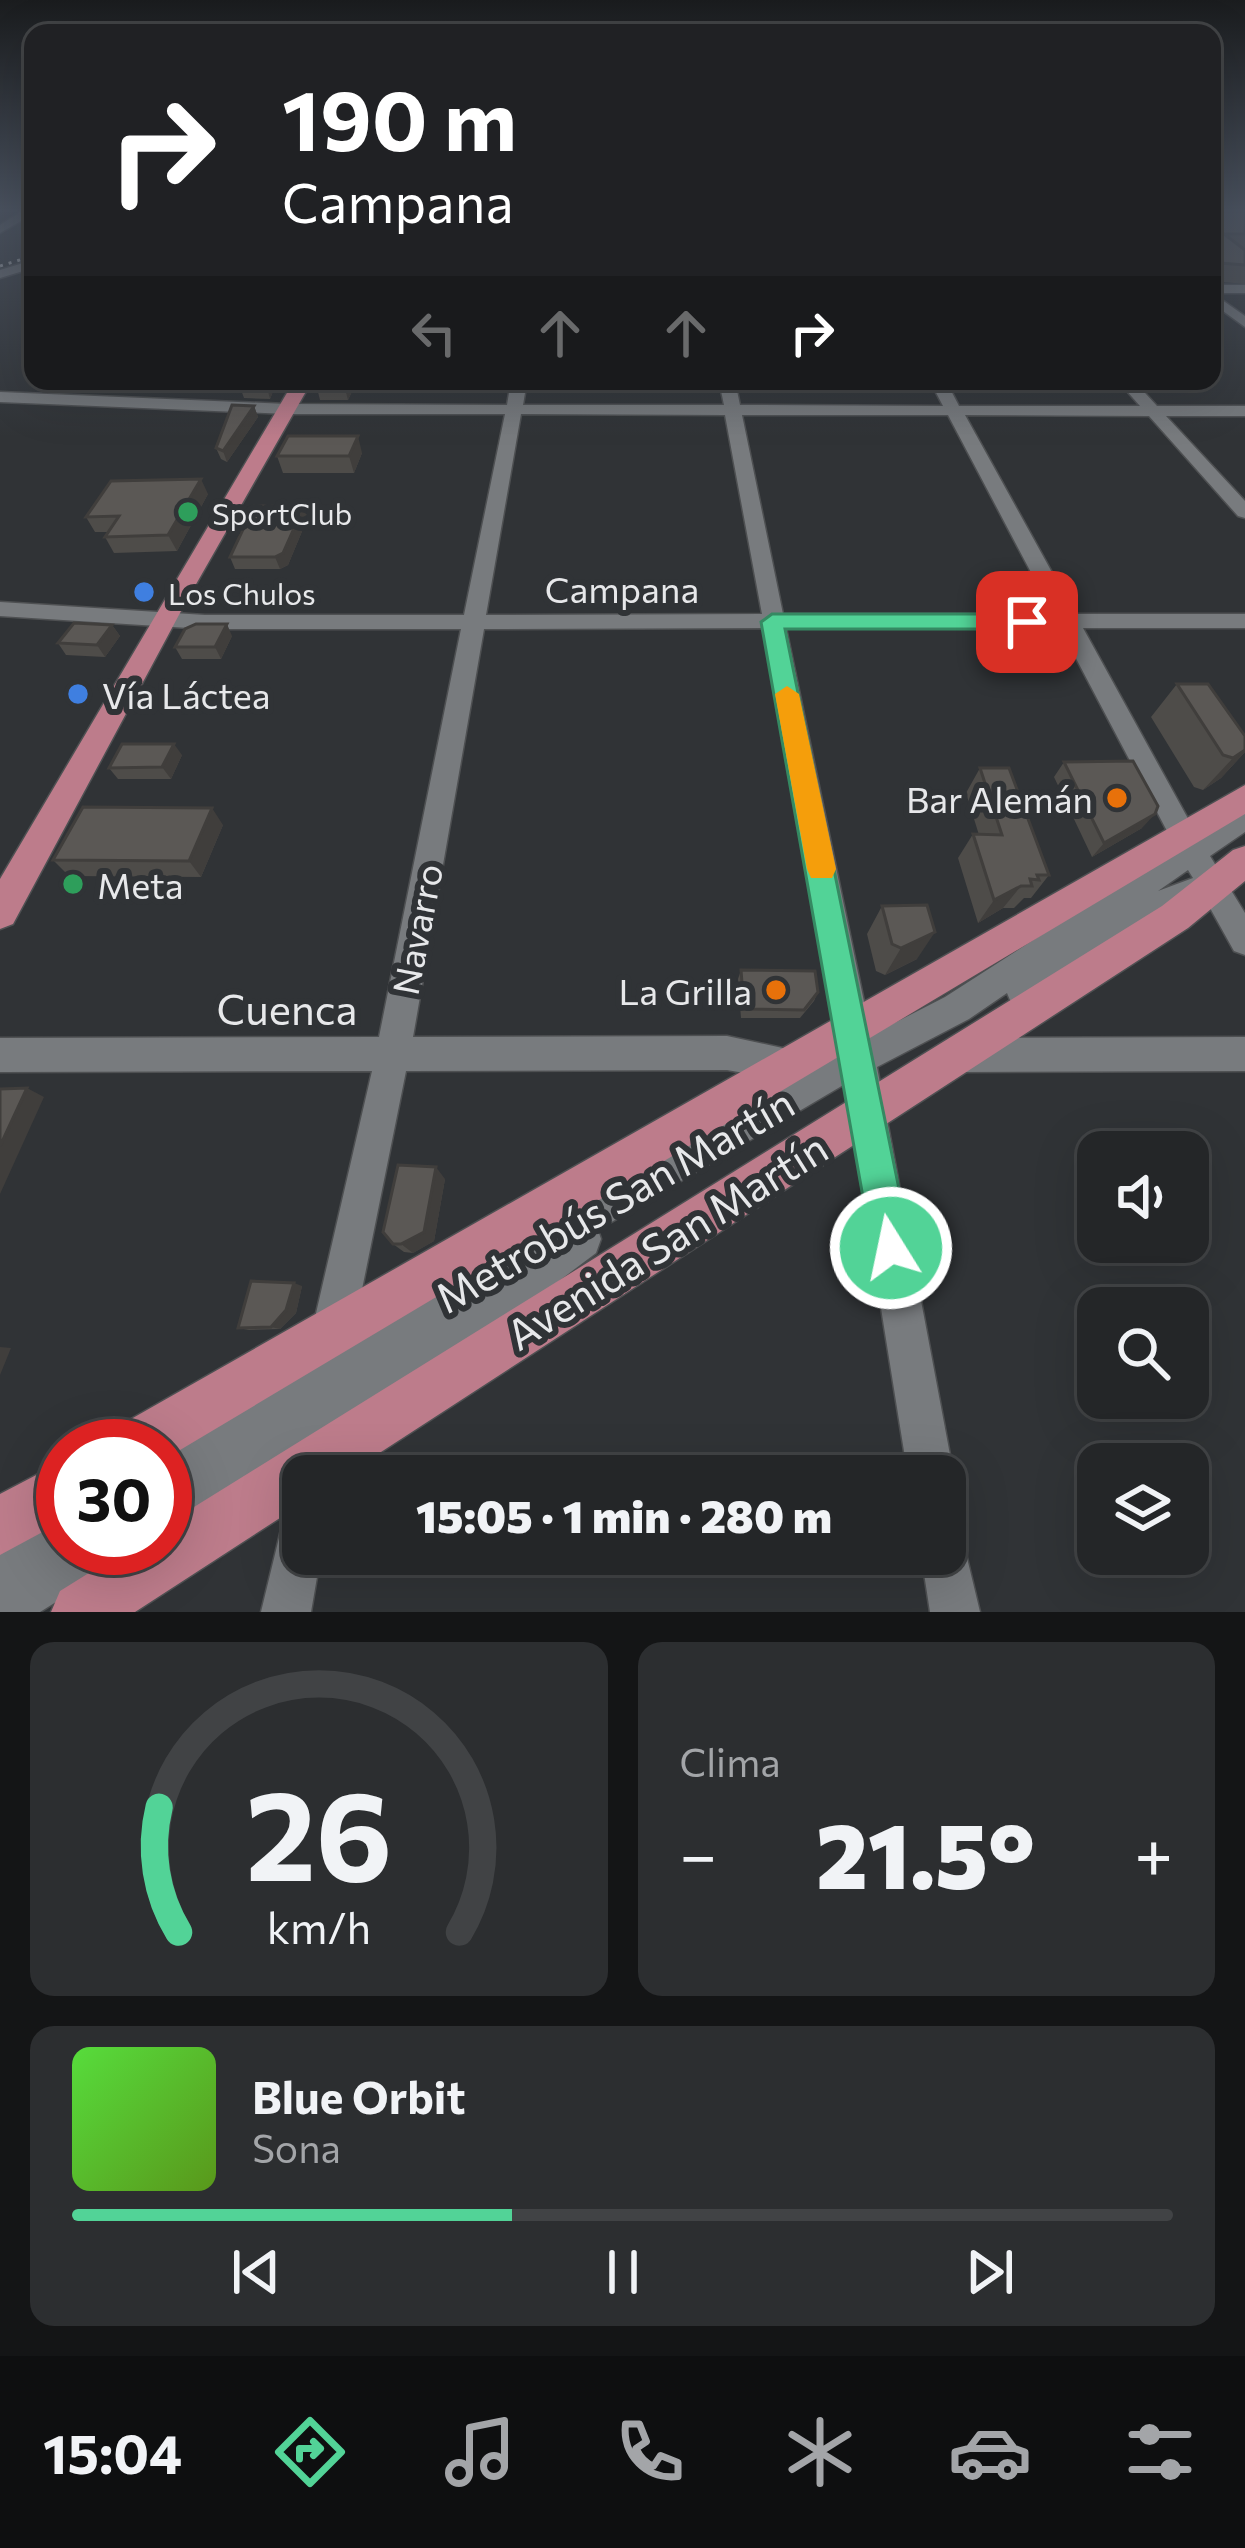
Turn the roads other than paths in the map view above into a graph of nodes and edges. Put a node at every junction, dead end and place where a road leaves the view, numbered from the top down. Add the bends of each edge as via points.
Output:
1 (1221, 301) edge
2 (1245, 323) edge
3 (298, 390) edge
4 (517, 390) edge
5 (728, 390) edge
6 (943, 390) edge
7 (1134, 390) edge
8 (5, 401) edge
9 (287, 409) junction
10 (514, 410) junction
11 (1153, 411) junction
12 (1245, 411) edge
13 (732, 412) junction
14 (956, 412) junction
15 (1245, 512) edge
16 (0, 609) edge
17 (474, 620) junction
18 (1245, 621) edge
19 (164, 622) junction
20 (772, 622) junction
21 (1069, 622) junction
22 (1245, 798) edge
23 (1245, 818) edge
24 (1195, 856) junction
25 (1245, 860) edge
26 (0, 913) edge
27 (1245, 941) edge
28 (393, 1053) junction
29 (1245, 1054) edge
30 (0, 1055) edge
31 (956, 1055) junction
32 (789, 1064) junction
33 (860, 1070) junction
34 (330, 1349) junction
35 (190, 1419) edge
36 (192, 1445) edge
37 (316, 1452) edge
38 (927, 1455) edge
39 (192, 1496) edge
40 (36, 1505) edge
41 (0, 1526) edge
42 (36, 1542) edge
43 (0, 1564) edge
44 (55, 1575) edge
45 (293, 1575) edge
46 (949, 1575) edge
47 (0, 1610) edge
48 (80, 1612) edge
49 (286, 1612) edge
50 (955, 1612) edge

1 - 2 street
3 - 9 main road
4 - 10 street, Navarro
5 - 13 street
6 - 14 street
7 - 11 street
8 - 9 street
9 - 10 street
9 - 19 main road
10 - 13 street
10 - 17 street, Navarro
11 - 12 street
11 - 14 street
11 - 15 street
13 - 14 street
13 - 20 street
14 - 21 street
16 - 19 street, Campana
17 - 19 street, Campana
17 - 20 street, Campana
17 - 28 street, Navarro
18 - 21 street, Campana
19 - 26 main road
20 - 21 street, Campana
20 - 33 street
21 - 24 street
22 - 24 main road, Avenida San Martín
23 - 24 street, Metrobús San Martín
24 - 25 main road, Avenida San Martín
24 - 27 street
24 - 31 main road, Avenida San Martín via 1175,917
24 - 33 street, Metrobús San Martín
28 - 30 street, Cuenca
28 - 32 street, Cuenca via 727,1053
28 - 34 street, Navarro
29 - 31 street
31 - 33 main road, Avenida San Martín
32 - 33 main road, Avenida San Martín
32 - 34 main road, Avenida San Martín
33 - 34 street, Metrobús San Martín via 813,1082
33 - 37 main road, Avenida San Martín
33 - 38 street
34 - 35 main road, Avenida San Martín
34 - 36 street, Metrobús San Martín
34 - 37 street, Navarro
37 - 39 street
37 - 48 main road, Avenida San Martín
40 - 41 main road
42 - 43 street
44 - 47 street
45 - 49 street
46 - 50 street

